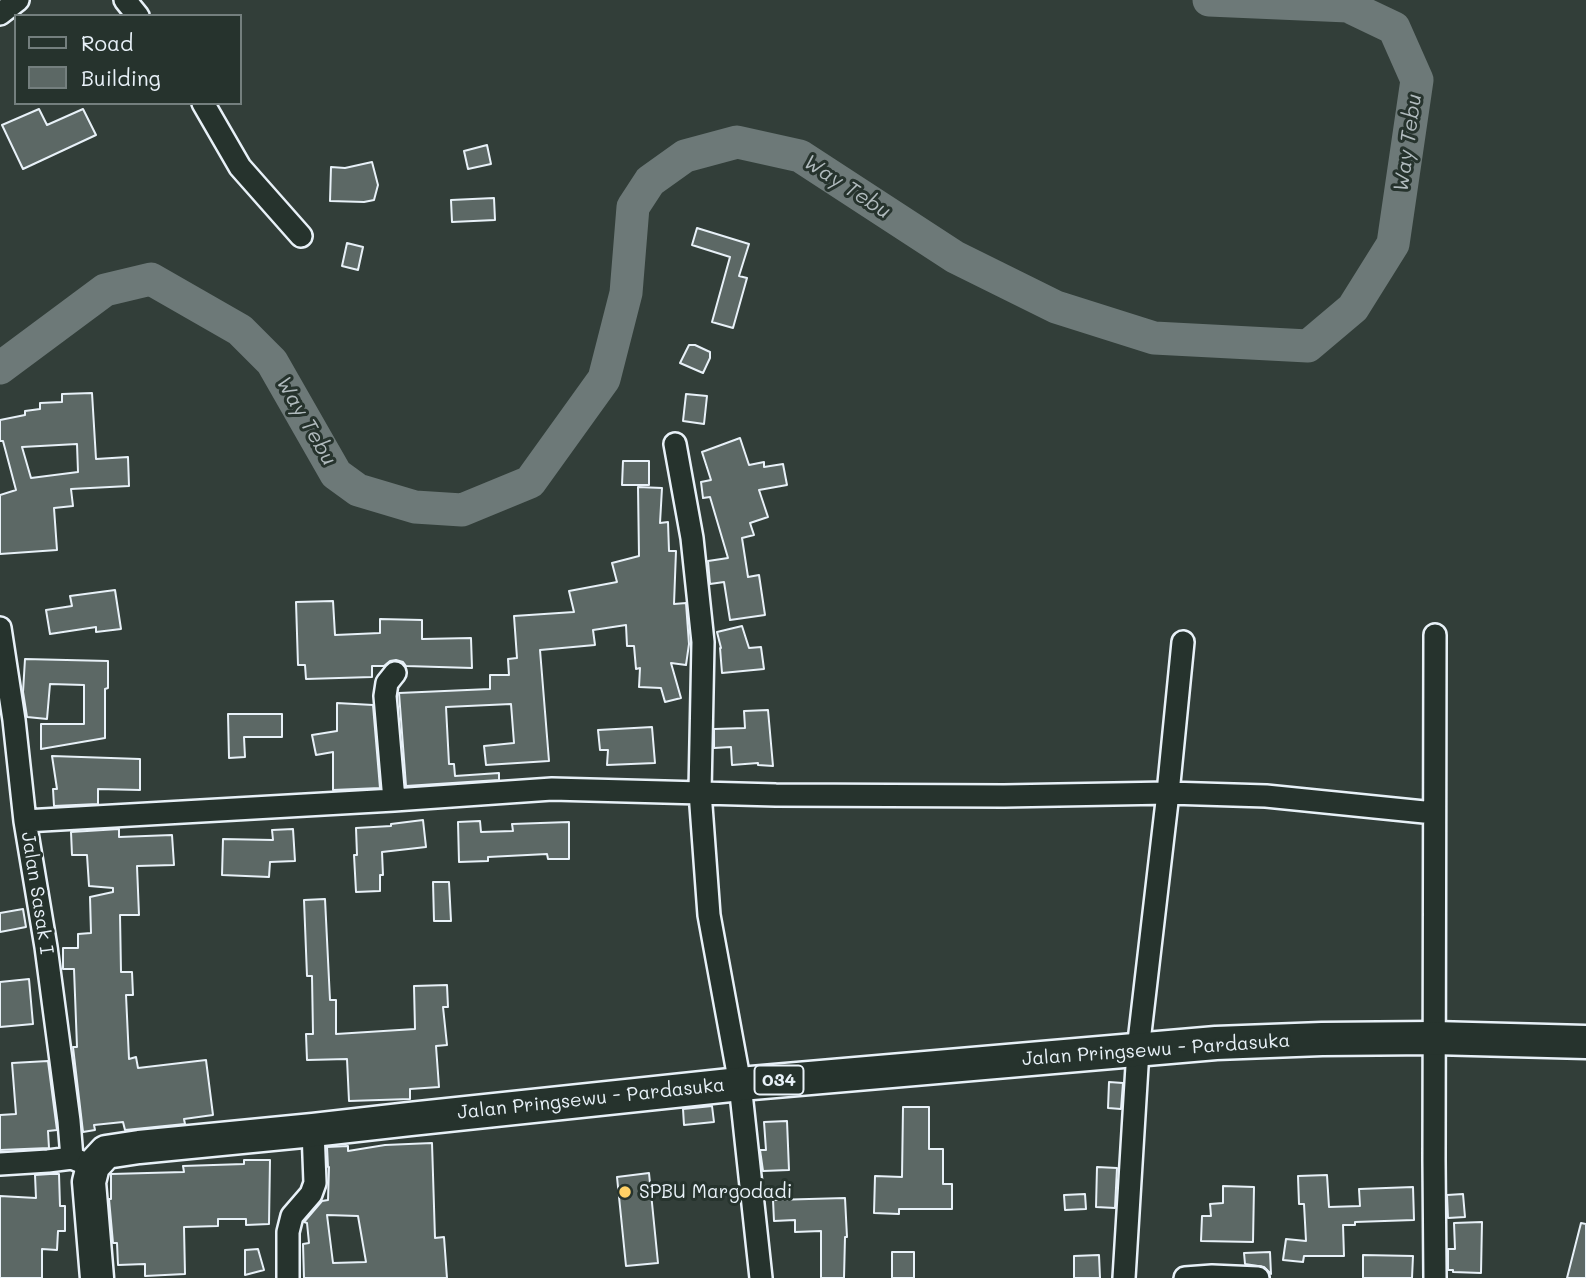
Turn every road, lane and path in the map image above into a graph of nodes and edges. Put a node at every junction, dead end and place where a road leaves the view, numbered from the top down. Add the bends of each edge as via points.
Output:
1 (18, 0) edge
2 (125, 0) edge
3 (0, 14) edge
4 (136, 14) edge
5 (205, 105) edge
6 (301, 236) dead end
7 (675, 444) dead end
8 (0, 628) edge
9 (1436, 635) dead end
10 (1183, 642) dead end
11 (395, 673) dead end
12 (7, 721) edge
13 (701, 792) junction
14 (1168, 793) junction
15 (394, 800) junction
16 (1434, 813) junction
17 (25, 821) junction
18 (1434, 1038) junction
19 (1586, 1042) edge
20 (1138, 1050) junction
21 (740, 1084) junction
22 (313, 1130) junction
23 (82, 1162) junction
24 (0, 1164) edge
25 (97, 1278) edge
26 (288, 1278) edge
27 (761, 1278) edge
28 (1124, 1278) edge
29 (1185, 1278) edge
30 (1258, 1278) edge
31 (1435, 1278) edge

1 - 3 street
2 - 4 street
5 - 6 street via 240,167
7 - 13 street via 692,538 703,642
8 - 12 street, Jalan Sasak I
9 - 16 street
10 - 14 street
11 - 15 street via 385,696
12 - 17 street, Jalan Sasak I
13 - 14 street
13 - 15 street via 552,789
13 - 21 street via 709,915
14 - 16 street via 1266,796
14 - 20 street
15 - 17 street
16 - 18 street
17 - 23 street, Jalan Sasak I via 69,1121
18 - 19 main road, Jalan Pringsewu - Pardasuka / 034
18 - 20 main road, Jalan Pringsewu - Pardasuka / 034 via 1216,1043
18 - 31 street
20 - 21 main road, Jalan Pringsewu - Pardasuka / 034
20 - 28 street
21 - 22 main road, Jalan Pringsewu - Pardasuka / 034
21 - 27 street
22 - 23 main road, Jalan Pringsewu - Pardasuka / 034 via 139,1147 106,1152
22 - 26 street via 315,1183 292,1216
23 - 24 street
23 - 25 main road via 89,1182
29 - 30 street

